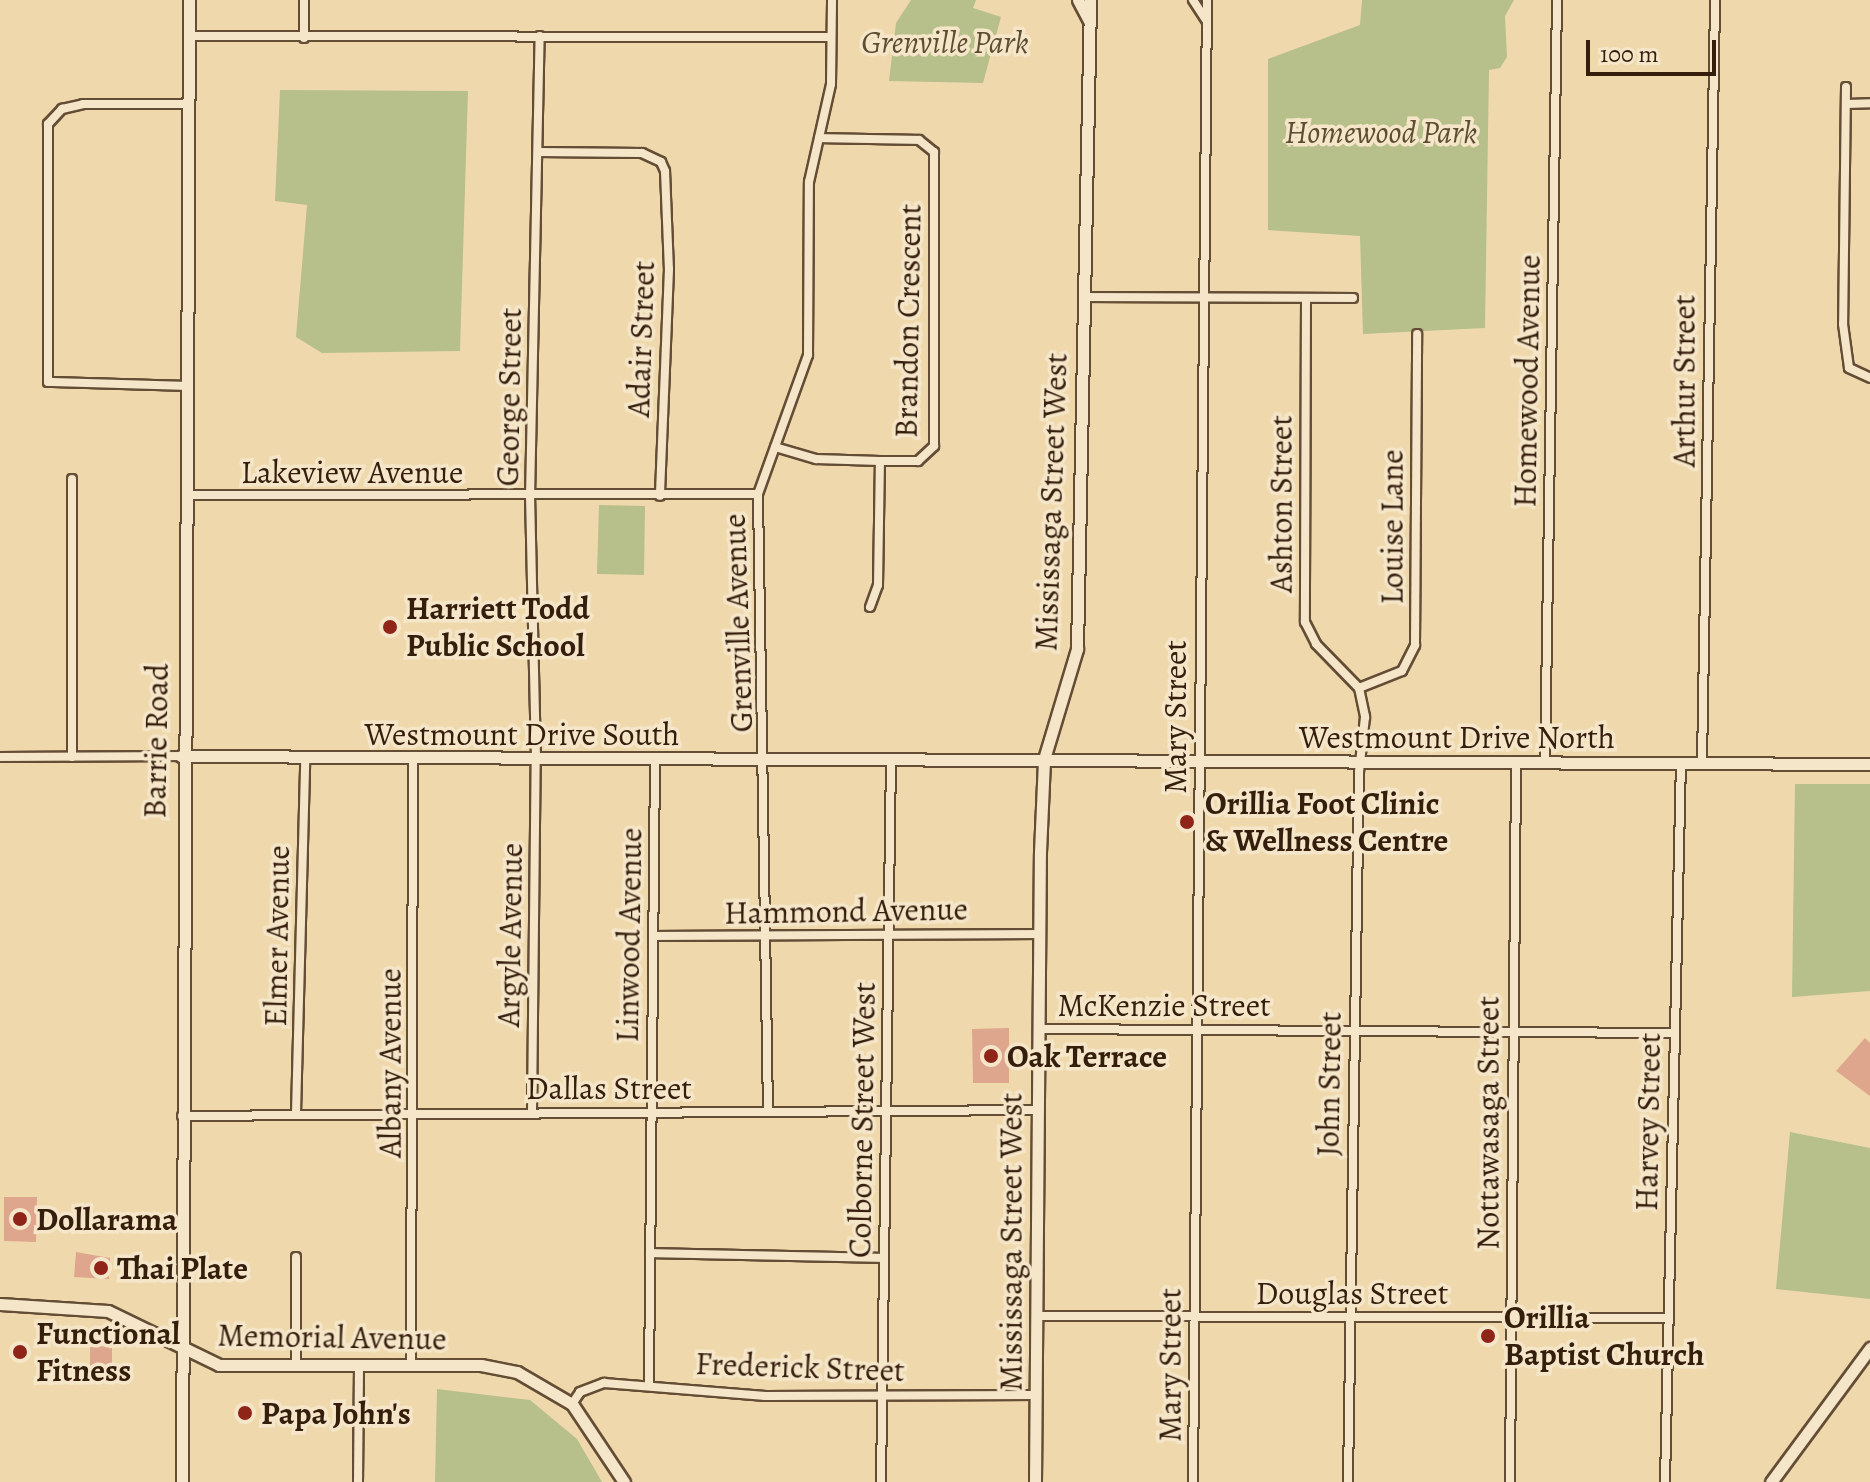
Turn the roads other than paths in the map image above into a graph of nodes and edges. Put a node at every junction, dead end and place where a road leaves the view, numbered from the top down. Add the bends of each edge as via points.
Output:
1 (189, 0) edge
2 (304, 0) edge
3 (832, 0) edge
4 (1078, 0) edge
5 (1090, 0) edge
6 (1193, 0) edge
7 (1207, 0) edge
8 (1557, 0) edge
9 (1715, 0) edge
10 (1207, 21) junction
11 (1090, 22) junction
12 (190, 36) junction
13 (540, 36) junction
14 (831, 37) junction
15 (304, 38) junction
16 (1846, 87) dead end
17 (1870, 103) edge
18 (190, 104) junction
19 (1847, 104) junction
20 (819, 138) junction
21 (538, 152) junction
22 (1084, 297) junction
23 (1353, 298) dead end
24 (1202, 299) junction
25 (1306, 300) junction
26 (1417, 334) dead end
27 (1870, 378) edge
28 (185, 386) junction
29 (775, 447) junction
30 (880, 461) junction
31 (72, 479) dead end
32 (758, 494) junction
33 (186, 495) junction
34 (660, 496) junction
35 (530, 497) junction
36 (870, 607) dead end
37 (1359, 688) junction
38 (181, 756) junction
39 (0, 757) edge
40 (72, 757) junction
41 (536, 759) junction
42 (655, 759) junction
43 (891, 759) junction
44 (1044, 759) junction
45 (766, 760) junction
46 (305, 761) junction
47 (413, 761) junction
48 (1199, 762) junction
49 (1360, 763) junction
50 (1516, 763) junction
51 (1545, 763) junction
52 (1681, 763) junction
53 (1702, 763) junction
54 (1870, 764) edge
55 (889, 934) junction
56 (1039, 934) junction
57 (654, 936) junction
58 (767, 937) junction
59 (1038, 1029) junction
60 (1196, 1030) junction
61 (1353, 1030) junction
62 (1512, 1030) junction
63 (1674, 1033) junction
64 (1037, 1110) junction
65 (415, 1112) junction
66 (532, 1112) junction
67 (651, 1112) junction
68 (768, 1112) junction
69 (885, 1112) junction
70 (296, 1113) junction
71 (181, 1116) junction
72 (650, 1253) junction
73 (296, 1257) dead end
74 (883, 1258) junction
75 (0, 1304) edge
76 (1036, 1316) junction
77 (1349, 1317) junction
78 (1511, 1317) junction
79 (1194, 1318) junction
80 (1668, 1318) junction
81 (180, 1348) junction
82 (1870, 1348) edge
83 (359, 1365) junction
84 (411, 1365) junction
85 (296, 1366) junction
86 (649, 1383) junction
87 (882, 1395) junction
88 (1036, 1395) junction
89 (572, 1404) junction
90 (182, 1482) edge
91 (358, 1482) edge
92 (624, 1482) edge
93 (881, 1482) edge
94 (1035, 1482) edge
95 (1193, 1482) edge
96 (1348, 1482) edge
97 (1510, 1482) edge
98 (1665, 1482) edge
99 (1771, 1482) edge

1 - 12 street, Barrie Road
2 - 15 street
3 - 14 street, Grenville Avenue
4 - 11 street
5 - 11 street, Mississaga Street West
6 - 10 street
7 - 10 street, Mary Street
8 - 51 street, Homewood Avenue
9 - 53 street, Arthur Street
10 - 24 street, Mary Street
11 - 22 street, Mississaga Street West
12 - 15 street
12 - 18 street, Barrie Road
13 - 14 street
13 - 15 street
13 - 21 street, George Street
14 - 20 street, Grenville Avenue via 831,84
16 - 19 street
17 - 19 street
18 - 28 street, Barrie Road
18 - 28 street via 83,104 62,109 48,124 48,382
19 - 27 street via 1843,324 1849,368
20 - 29 street, Grenville Avenue via 808,199 808,355
20 - 30 street, Brandon Crescent via 919,140 934,152 934,446 918,461
21 - 34 street, Adair Street via 642,153 661,162 668,183
21 - 35 street, George Street
22 - 24 street
22 - 44 street, Mississaga Street West via 1077,649
23 - 25 street
24 - 25 street
24 - 48 street, Mary Street
25 - 37 street, Ashton Street via 1305,622 1316,644
26 - 37 street, Louise Lane via 1415,645 1402,671
28 - 33 street, Barrie Road
29 - 30 street, Brandon Crescent via 816,459
29 - 32 street, Grenville Avenue
30 - 36 street via 878,585
31 - 40 street
32 - 34 street, Lakeview Avenue
32 - 45 street, Grenville Avenue
33 - 35 street, Lakeview Avenue
33 - 38 street, Barrie Road
34 - 35 street, Lakeview Avenue
35 - 41 street, George Street
37 - 49 street, John Street via 1365,717
38 - 40 street, Westmount Drive South
38 - 46 street, Westmount Drive South
38 - 71 street, Barrie Road
39 - 40 street, Westmount Drive South
41 - 42 street, Westmount Drive South
41 - 47 street, Westmount Drive South
41 - 66 street, Argyle Avenue
42 - 45 street, Westmount Drive South
42 - 57 street, Linwood Avenue
43 - 44 street, Westmount Drive South
43 - 45 street, Westmount Drive South
43 - 55 street, Colborne Street West
44 - 48 street, Westmount Drive North
44 - 56 street, Mississaga Street West
45 - 58 street, Grenville Avenue
46 - 47 street, Westmount Drive South
46 - 70 street, Elmer Avenue
47 - 65 street, Albany Avenue
48 - 49 street, Westmount Drive North
48 - 60 street, Mary Street
49 - 50 street, Westmount Drive North
49 - 61 street, John Street
50 - 51 street, Westmount Drive North
50 - 62 street, Nottawasaga Street
51 - 52 street, Westmount Drive North
52 - 53 street, Westmount Drive North
52 - 63 street, Harvey Street
53 - 54 street, Westmount Drive North
55 - 56 street, Hammond Avenue
55 - 58 street, Hammond Avenue
55 - 69 street, Colborne Street West
56 - 59 street, Mississaga Street West
57 - 58 street, Hammond Avenue
57 - 67 street, Linwood Avenue
58 - 68 street, Grenville Avenue
59 - 60 street, McKenzie Street
59 - 64 street, Mississaga Street West
60 - 61 street, McKenzie Street
60 - 79 street, Mary Street
61 - 62 street, McKenzie Street
61 - 77 street, John Street
62 - 63 street, McKenzie Street
62 - 78 street, Nottawasaga Street
63 - 80 street, Harvey Street
64 - 69 street, Dallas Street
64 - 76 street, Mississaga Street West
65 - 66 street, Dallas Street
65 - 70 street, Dallas Street
65 - 84 street, Albany Avenue
66 - 67 street, Dallas Street
67 - 68 street, Dallas Street
67 - 72 street, Linwood Avenue
68 - 69 street, Dallas Street
69 - 74 street, Colborne Street West
70 - 71 street, Dallas Street
71 - 81 street, Barrie Road
72 - 74 street
72 - 86 street, Linwood Avenue
73 - 85 street
74 - 87 street, Colborne Street West
75 - 81 street, Memorial Avenue via 108,1311
76 - 79 street, Douglas Street
76 - 88 street, Mississaga Street West
77 - 78 street, Douglas Street
77 - 79 street, Douglas Street
77 - 96 street, John Street
78 - 80 street, Douglas Street
78 - 97 street, Nottawasaga Street
79 - 95 street, Mary Street
80 - 98 street, Harvey Street
81 - 85 street, Memorial Avenue via 219,1365
81 - 90 street, Barrie Road
82 - 99 street
83 - 84 street, Memorial Avenue
83 - 85 street, Memorial Avenue
83 - 91 street
84 - 89 street, Memorial Avenue via 505,1369 551,1388
86 - 87 street, Frederick Street via 765,1396
86 - 89 street, Frederick Street via 588,1387
87 - 88 street, Frederick Street
87 - 93 street, Colborne Street West
88 - 94 street, Mississaga Street West
89 - 92 street, Memorial Avenue

